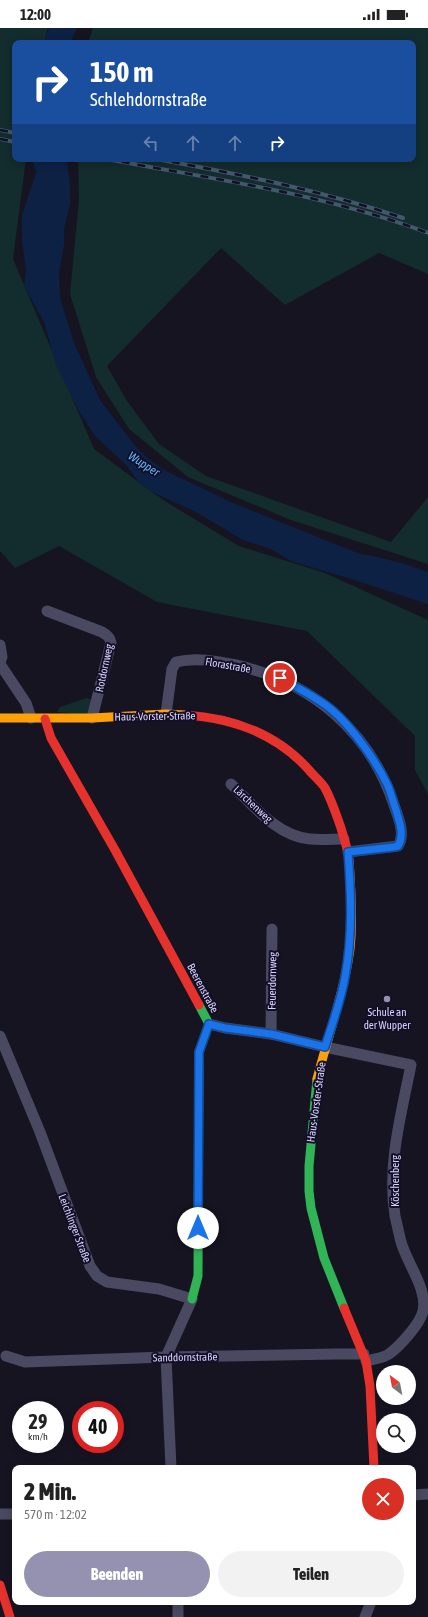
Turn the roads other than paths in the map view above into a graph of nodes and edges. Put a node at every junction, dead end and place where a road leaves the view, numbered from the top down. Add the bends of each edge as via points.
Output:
1 (47, 611) dead end
2 (0, 645) edge
3 (0, 663) edge
4 (166, 714) junction
5 (0, 718) edge
6 (31, 718) junction
7 (92, 718) junction
8 (45, 719) junction
9 (231, 784) dead end
10 (344, 839) junction
11 (348, 852) junction
12 (272, 929) dead end
13 (209, 1024) junction
14 (271, 1034) junction
15 (0, 1036) edge
16 (325, 1047) junction
17 (192, 1299) junction
18 (6, 1356) dead end
19 (166, 1357) junction
20 (365, 1358) junction
21 (171, 1465) edge
22 (374, 1465) edge
23 (428, 1494) edge
24 (416, 1495) edge
25 (0, 1514) edge
26 (12, 1514) edge
27 (0, 1585) edge
28 (178, 1605) edge
29 (370, 1605) edge
30 (10, 1617) edge
31 (178, 1617) edge
32 (365, 1617) edge

1 - 7 street, Rotdornweg via 102,632 110,640
2 - 3 street
3 - 6 street via 26,703
4 - 7 street, Haus-Vorster-Straße
4 - 10 street, Haus-Vorster-Straße via 204,716 238,724 274,739 301,761 324,787
4 - 11 street, Florastraße via 172,669 176,662 186,660 219,662 280,678 332,710 360,741 388,785 402,833 398,846
5 - 6 street, Haus-Vorster-Straße
6 - 8 street, Haus-Vorster-Straße
7 - 8 street, Haus-Vorster-Straße
8 - 13 street, Beerenstraße via 55,745
9 - 10 street, Lärchenweg via 269,821 288,832 309,839
10 - 11 street, Haus-Vorster-Straße
11 - 16 street, Haus-Vorster-Straße via 351,891 350,946 344,983
12 - 14 street, Feuerdornweg
13 - 14 street
13 - 17 street, Beerenstraße via 199,1052 198,1276
14 - 16 street
15 - 17 street, Leichlinger Straße via 40,1132 90,1266 97,1276 107,1282 159,1289
16 - 20 street, Haus-Vorster-Straße via 317,1080 309,1166 311,1208 324,1258
16 - 20 street, Köschenberg via 411,1065 394,1147 393,1193 401,1243 420,1288 423,1312 412,1329 389,1354
17 - 19 street
18 - 19 street, Sanddornstraße via 25,1362
19 - 20 street, Sanddornstraße via 336,1354
19 - 21 street
20 - 22 street, Haus-Vorster-Straße via 370,1386
23 - 24 street
25 - 26 street
27 - 30 street
28 - 31 street
29 - 32 street

